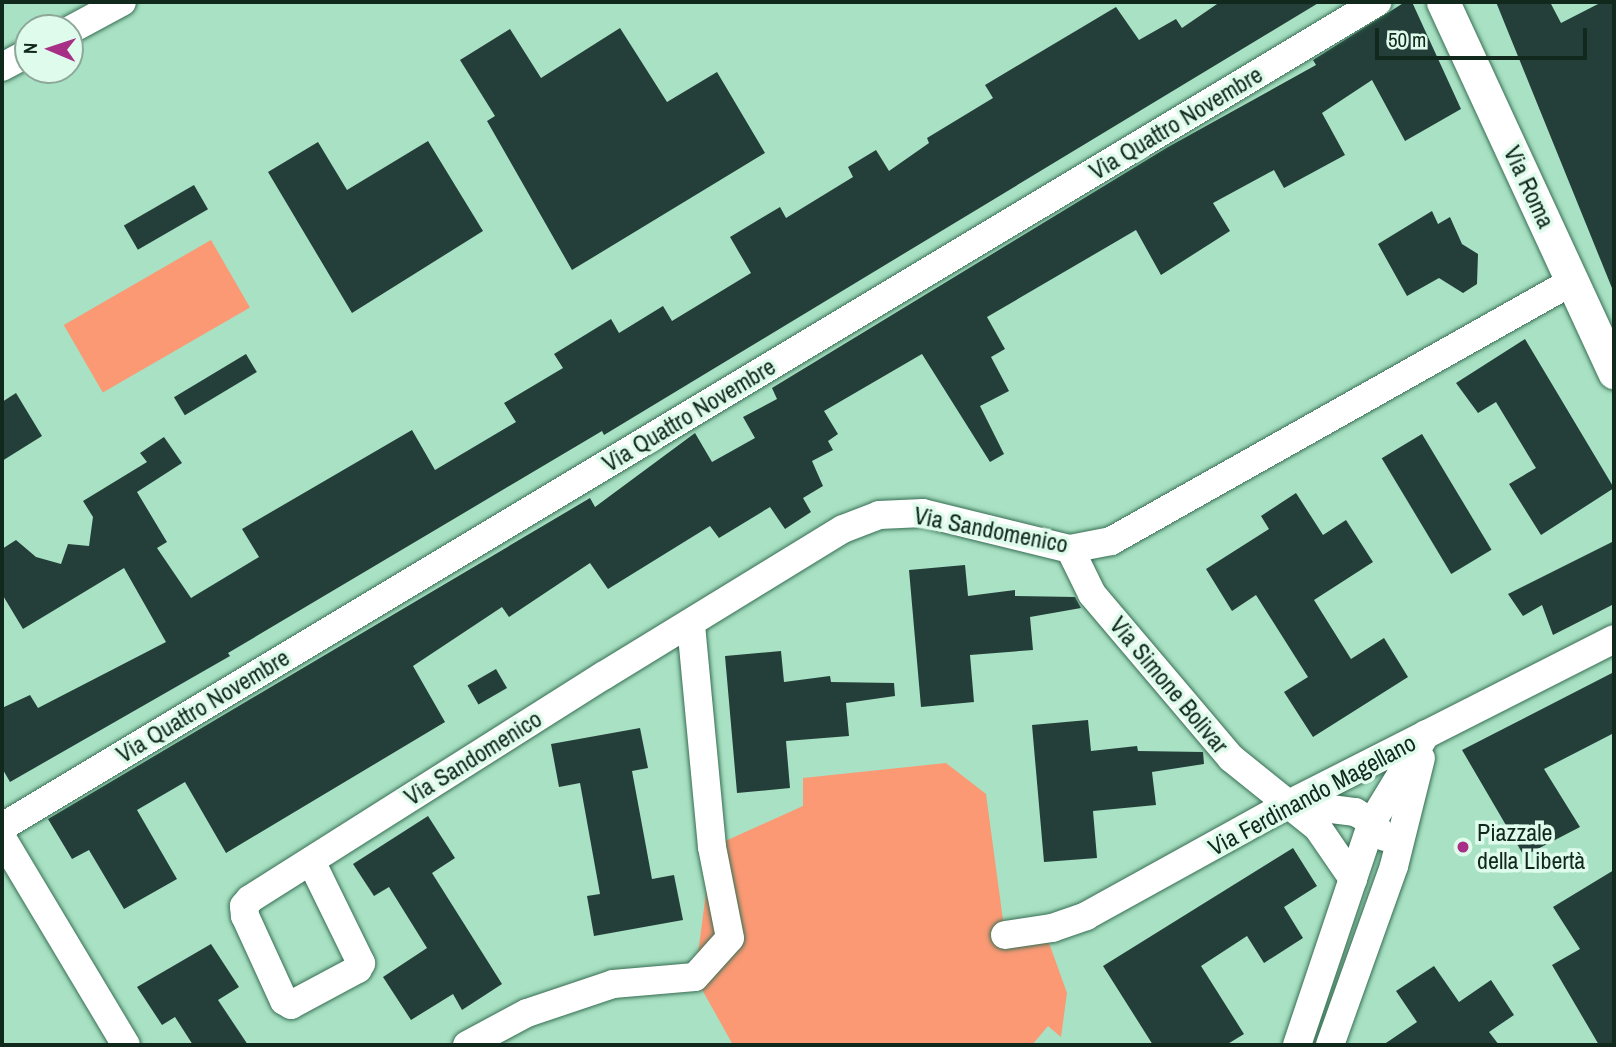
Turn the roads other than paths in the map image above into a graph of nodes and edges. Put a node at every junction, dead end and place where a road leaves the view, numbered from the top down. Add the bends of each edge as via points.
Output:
1 (122, 2) edge
2 (1377, 2) edge
3 (1444, 2) edge
4 (84, 22) edge
5 (1573, 281) junction
6 (1614, 372) edge
7 (1070, 549) junction
8 (691, 625) junction
9 (1614, 639) edge
10 (1426, 734) junction
11 (1289, 804) junction
12 (1372, 822) junction
13 (2, 827) edge
14 (2, 838) edge
15 (311, 860) junction
16 (1395, 866) junction
17 (1353, 879) junction
18 (1005, 935) dead end
19 (122, 1044) edge
20 (467, 1045) edge
21 (1297, 1045) edge
22 (1330, 1045) edge

1 - 4 street
2 - 13 street, Via Quattro Novembre
3 - 5 street, Via Roma
5 - 6 street, Via Roma
5 - 7 street, Via Sandomenico via 1129,532 1111,541
7 - 8 street, Via Sandomenico via 923,513 878,515 843,529
7 - 11 street, Via Simone Bolivar via 1091,594 1231,758
8 - 15 street, Via Sandomenico
8 - 20 street via 712,847 730,938 695,977 613,984 527,1013
9 - 10 street, Via Ferdinando Magellano
10 - 11 street, Via Ferdinando Magellano
10 - 12 street
10 - 16 street
11 - 12 street via 1334,807
11 - 17 street, Via Simone Bolivar via 1318,828
11 - 18 street, Via Ferdinando Magellano via 1086,916 1052,928
12 - 16 street
12 - 17 street
14 - 19 street
15 - 15 street, Via Sandomenico via 361,962 358,969 291,1005 284,1001 244,906
16 - 22 street
17 - 21 street

